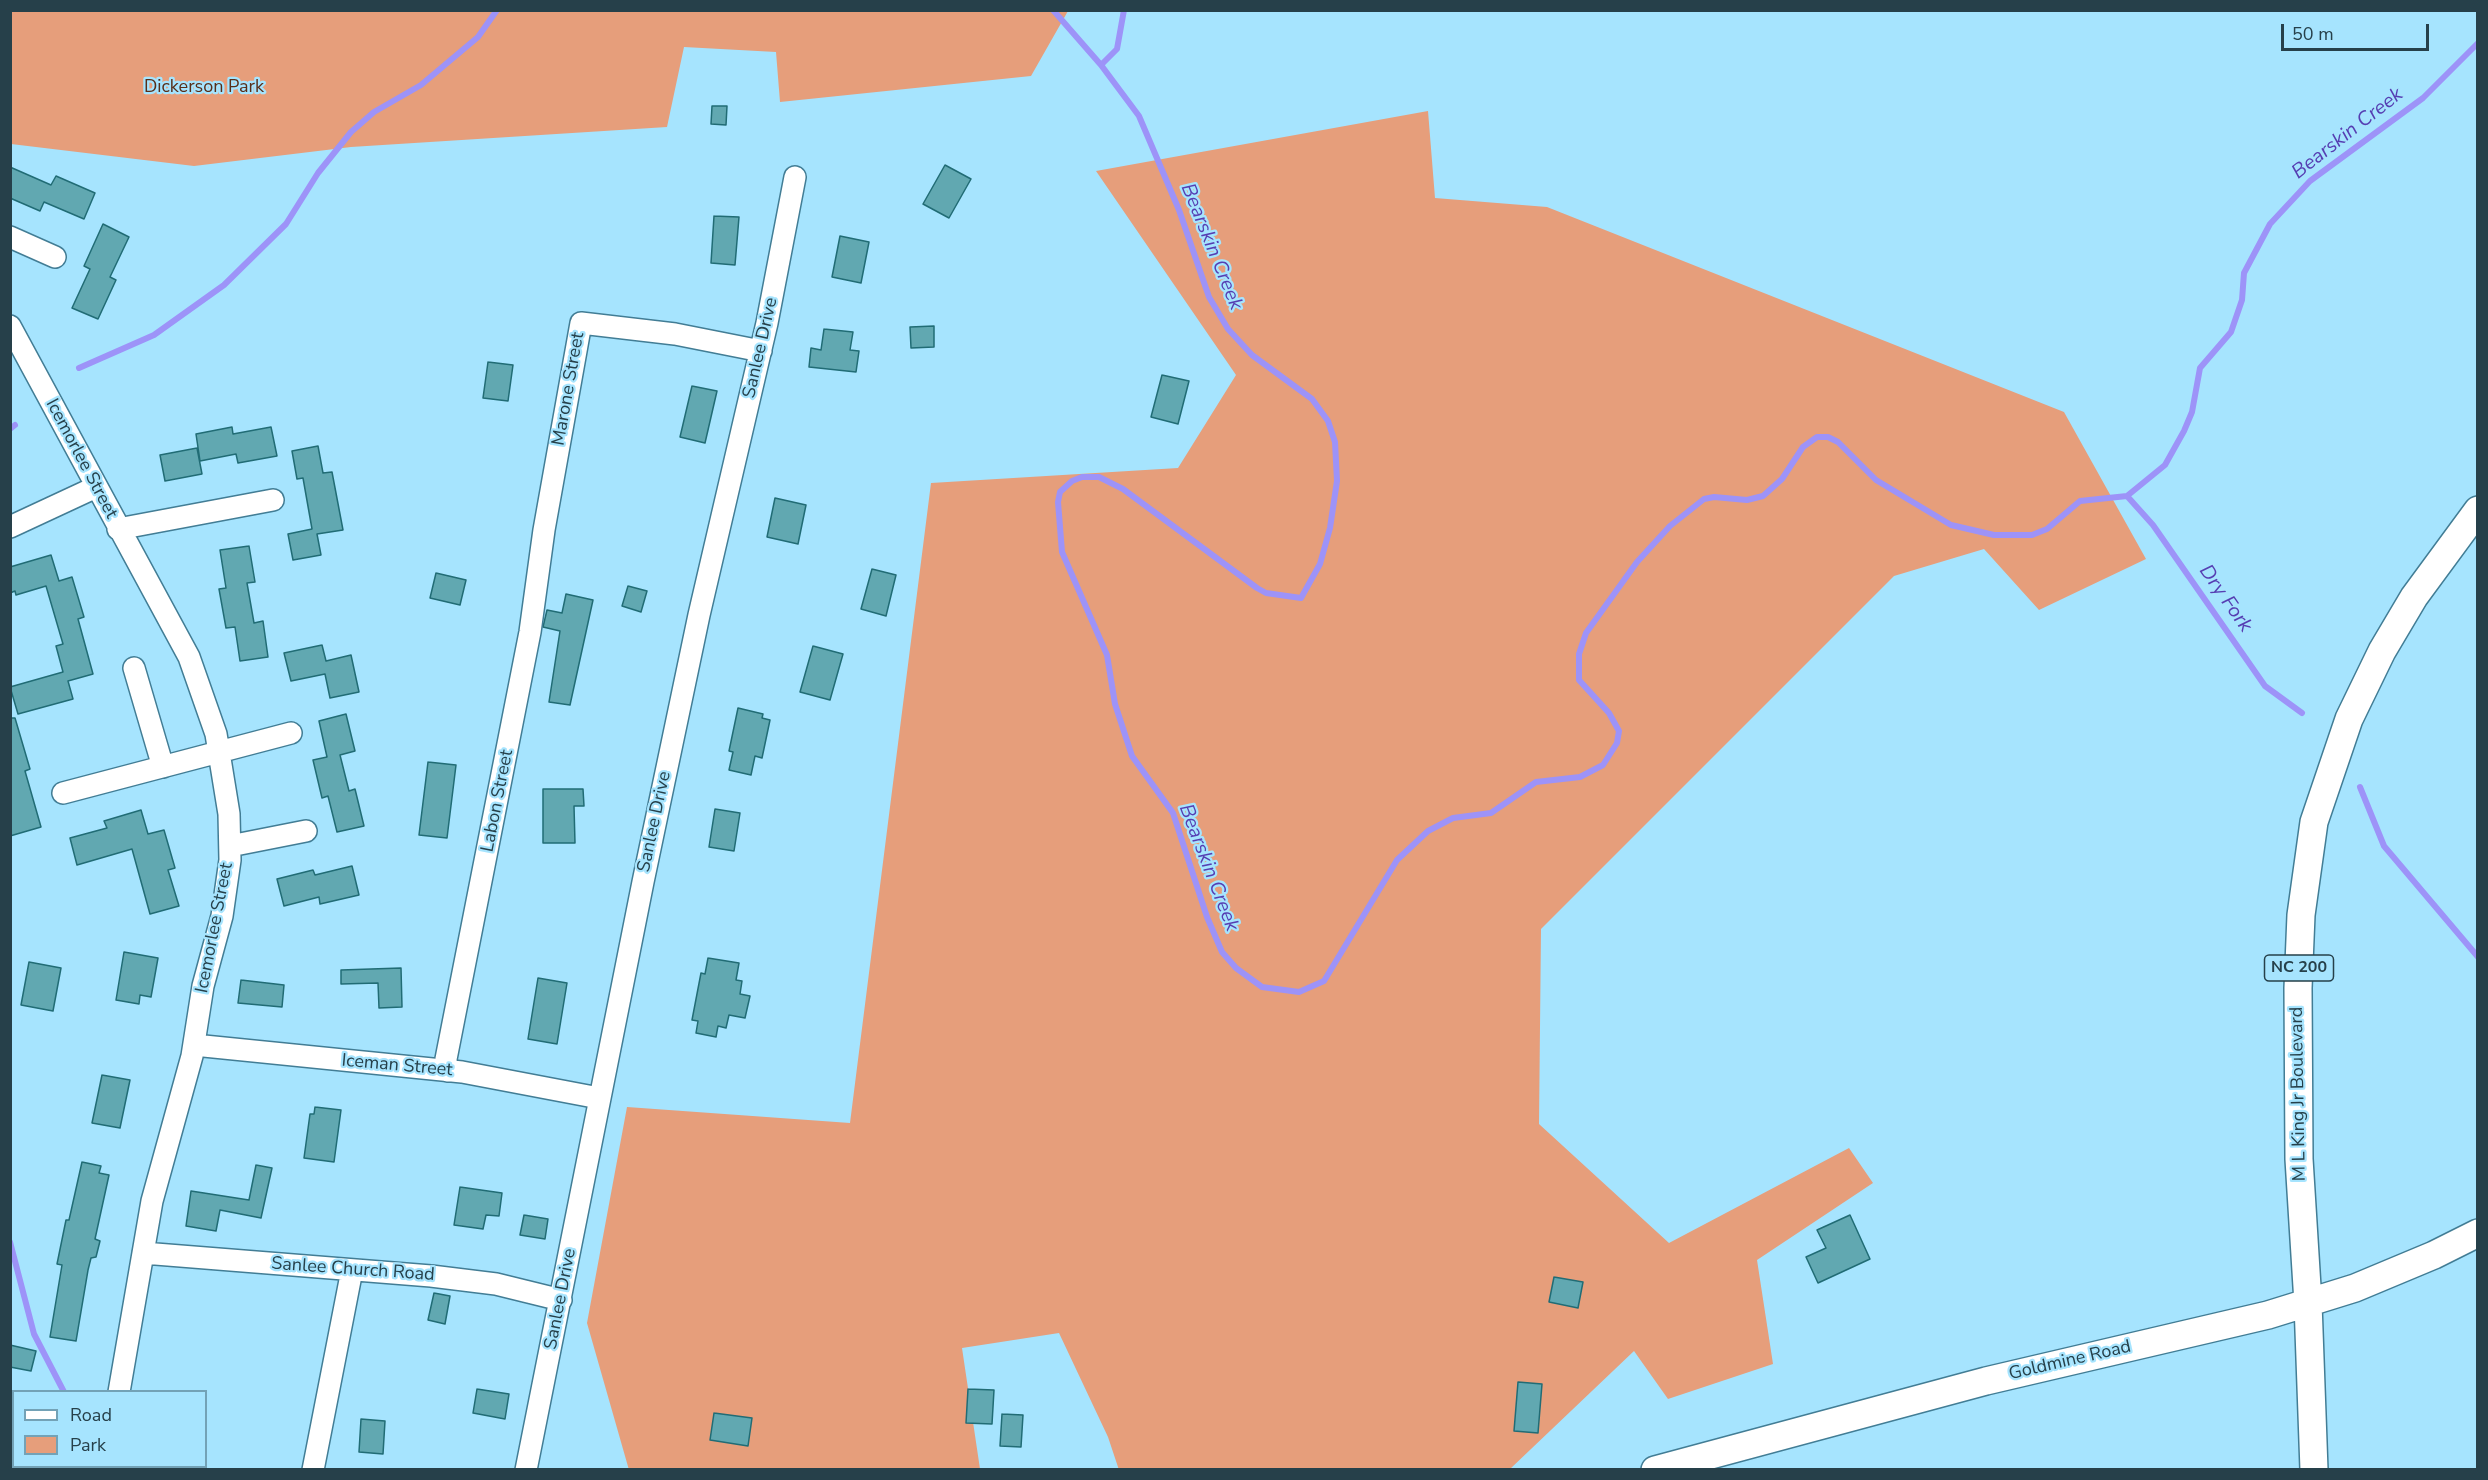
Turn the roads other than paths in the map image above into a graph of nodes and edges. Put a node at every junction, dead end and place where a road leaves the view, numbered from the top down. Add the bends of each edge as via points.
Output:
1 (795, 177) dead end
2 (10, 237) edge
3 (55, 257) dead end
4 (10, 326) edge
5 (761, 351) junction
6 (96, 488) junction
7 (273, 500) dead end
8 (2478, 510) edge
9 (10, 527) edge
10 (118, 529) junction
11 (544, 530) joint
12 (134, 668) dead end
13 (291, 733) dead end
14 (219, 752) junction
15 (162, 767) junction
16 (63, 793) dead end
17 (306, 831) dead end
18 (230, 846) junction
19 (194, 1045) junction
20 (447, 1071) junction
21 (599, 1098) junction
22 (2478, 1233) edge
23 (143, 1253) junction
24 (352, 1270) junction
25 (561, 1300) junction
26 (2308, 1303) junction
27 (119, 1390) edge
28 (175, 1468) edge
29 (191, 1470) edge
30 (313, 1470) edge
31 (526, 1470) edge
32 (1655, 1470) edge
33 (2314, 1470) edge

1 - 5 street, Sanlee Drive
2 - 3 street
4 - 6 street, Icemorlee Street
5 - 11 street, Marone Street via 675,334 581,323
5 - 21 street, Sanlee Drive via 699,615
6 - 9 street
6 - 10 street, Icemorlee Street
7 - 10 street
8 - 26 main road, M L King Jr Boulevard / NC 200 via 2414,597 2382,651 2349,719 2314,822 2301,915 2298,988 2299,1159
10 - 14 street, Icemorlee Street via 189,657
11 - 20 street, Labon Street via 530,632 446,1059
12 - 15 street
13 - 14 street
14 - 15 street
14 - 18 street, Icemorlee Street
15 - 16 street
17 - 18 street
18 - 19 street, Icemorlee Street via 222,916 203,986
19 - 20 street, Iceman Street
19 - 23 street, Icemorlee Street via 152,1201
20 - 21 street, Iceman Street
21 - 25 street, Sanlee Drive
22 - 26 main road, Goldmine Road via 2355,1288
23 - 24 street, Sanlee Church Road
23 - 27 street, Icemorlee Street
24 - 25 street, Sanlee Church Road via 496,1284
24 - 30 street
25 - 31 street, Sanlee Drive
26 - 32 main road, Goldmine Road via 1986,1381
26 - 33 main road, M L King Jr Boulevard / NC 200
28 - 29 main road

